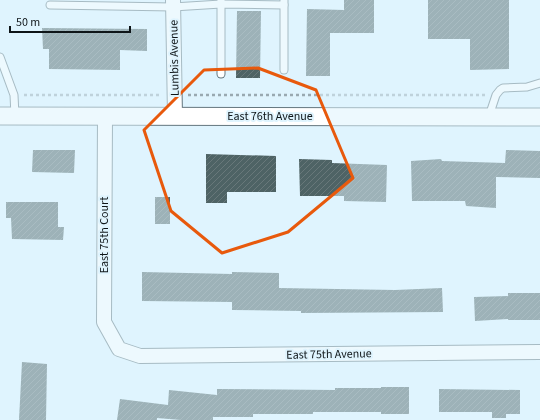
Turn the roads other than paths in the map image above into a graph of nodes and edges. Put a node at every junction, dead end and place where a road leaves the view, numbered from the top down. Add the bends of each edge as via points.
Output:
1 (221, 2) edge
2 (284, 3) edge
3 (173, 4) edge
4 (50, 5) dead end
5 (0, 57) edge
6 (284, 70) dead end
7 (221, 74) dead end
8 (540, 82) edge
9 (8, 116) edge
10 (105, 116) junction
11 (175, 116) junction
12 (489, 116) junction
13 (540, 117) edge
14 (119, 350) joint
15 (540, 352) edge

1 - 2 lane
1 - 3 lane
1 - 7 lane
2 - 6 lane
3 - 4 lane
3 - 11 street, Lumbis Avenue
5 - 9 lane via 14,95
8 - 12 lane via 526,87 503,88 496,95
9 - 10 street, East 76th Avenue
10 - 11 street, East 76th Avenue
10 - 14 street, East 75th Court via 104,322
11 - 12 street, East 76th Avenue
12 - 13 street, East 76th Avenue
14 - 15 street, East 75th Avenue via 140,356

